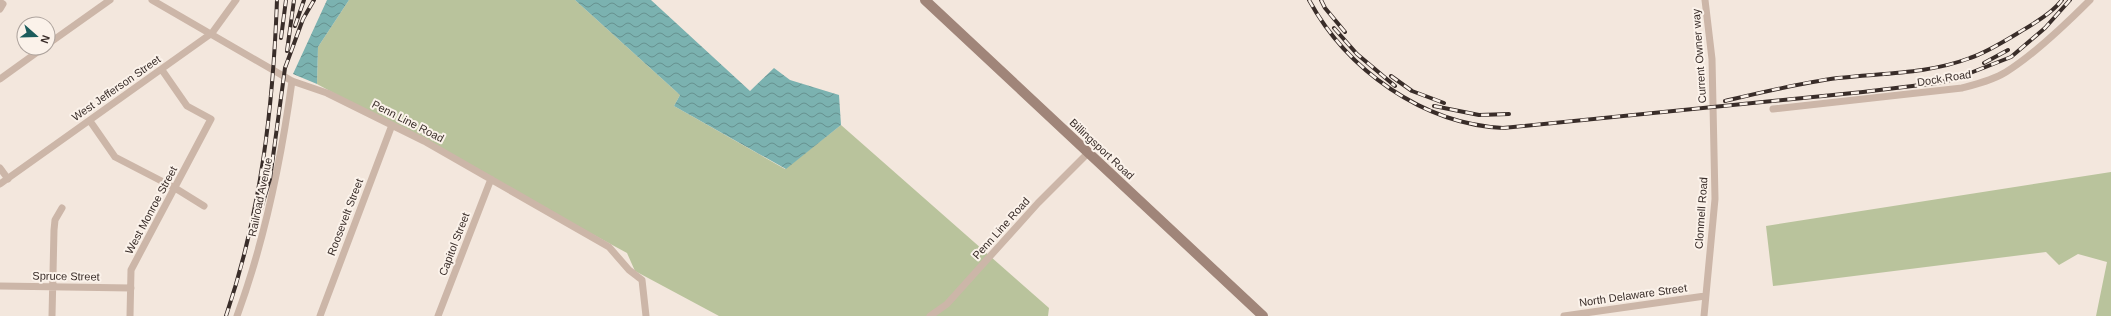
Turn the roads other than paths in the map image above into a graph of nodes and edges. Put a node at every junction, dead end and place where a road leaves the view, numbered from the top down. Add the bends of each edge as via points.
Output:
1 (110, 0) edge
2 (152, 0) edge
3 (236, 0) edge
4 (925, 0) edge
5 (1705, 0) edge
6 (2090, 0) edge
7 (0, 2) edge
8 (0, 9) edge
9 (212, 33) junction
10 (56, 38) edge
11 (32, 56) edge
12 (162, 70) junction
13 (0, 78) edge
14 (292, 81) junction
15 (1773, 109) dead end
16 (1714, 111) joint
17 (90, 121) junction
18 (392, 125) junction
19 (1088, 153) junction
20 (0, 168) edge
21 (8, 179) junction
22 (491, 179) junction
23 (0, 184) edge
24 (175, 188) junction
25 (204, 206) dead end
26 (62, 208) dead end
27 (0, 286) edge
28 (52, 287) junction
29 (131, 288) junction
30 (1705, 296) junction
31 (52, 316) edge
32 (130, 316) edge
33 (237, 316) edge
34 (320, 316) edge
35 (438, 316) edge
36 (646, 316) edge
37 (930, 316) edge
38 (1262, 316) edge
39 (1564, 316) edge
40 (1704, 316) edge

1 - 10 street
2 - 9 street, Penn Line Road
3 - 9 street, West Jefferson Street
4 - 19 street, Billingsport Road
5 - 16 street, Current Owner way via 1712,59
6 - 15 street, Dock Road via 2005,72 1982,82 1962,88
7 - 8 street via 3,4
9 - 12 street, West Jefferson Street
9 - 14 street, Penn Line Road
11 - 13 street
12 - 17 street, West Jefferson Street
12 - 24 street, West Monroe Street via 187,106 211,119
14 - 18 street, Penn Line Road via 327,93
14 - 33 street, Railroad Avenue via 269,210 261,244
16 - 30 street, Clonmell Road via 1715,199
17 - 21 street, West Jefferson Street
17 - 24 street via 115,157
18 - 22 street, Penn Line Road
18 - 34 street, Roosevelt Street
19 - 37 street, Penn Line Road via 1038,203 947,304
19 - 38 street, Billingsport Road
20 - 21 street
21 - 23 street, West Jefferson Street
22 - 35 street, Capitol Street
22 - 36 street, Penn Line Road via 609,247 629,270 642,280
24 - 25 street
24 - 29 street, West Monroe Street via 131,270
26 - 28 street via 54,230
27 - 28 street, Spruce Street
28 - 29 street, Spruce Street
28 - 31 street
29 - 32 street, West Monroe Street
30 - 39 street, North Delaware Street
30 - 40 street, Clonmell Road

